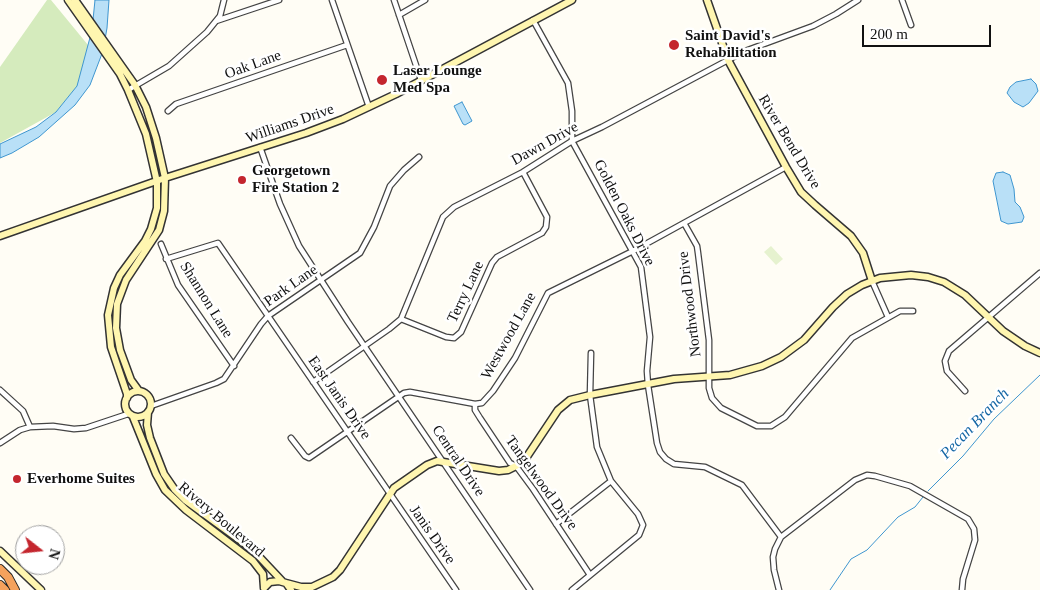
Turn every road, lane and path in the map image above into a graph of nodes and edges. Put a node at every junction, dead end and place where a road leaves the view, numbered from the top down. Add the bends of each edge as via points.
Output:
1 (68, 0) edge
2 (75, 0) edge
3 (224, 0) edge
4 (279, 0) edge
5 (332, 0) edge
6 (394, 0) edge
7 (425, 0) edge
8 (572, 0) edge
9 (707, 0) edge
10 (858, 0) edge
11 (902, 0) edge
12 (399, 15) junction
13 (533, 20) junction
14 (216, 21) junction
15 (910, 25) dead end
16 (347, 45) junction
17 (728, 60) junction
18 (421, 80) junction
19 (135, 85) junction
20 (128, 90) junction
21 (369, 108) junction
22 (168, 111) dead end
23 (572, 141) junction
24 (260, 147) junction
25 (419, 157) dead end
26 (786, 166) junction
27 (522, 172) junction
28 (165, 178) junction
29 (156, 182) junction
30 (684, 223) junction
31 (0, 236) edge
32 (162, 244) dead end
33 (633, 251) junction
34 (166, 259) junction
35 (1040, 273) edge
36 (320, 281) junction
37 (872, 281) junction
38 (912, 311) dead end
39 (268, 316) junction
40 (888, 317) junction
41 (988, 318) junction
42 (401, 319) junction
43 (365, 346) junction
44 (591, 353) dead end
45 (1040, 353) edge
46 (234, 366) junction
47 (709, 377) junction
48 (313, 382) junction
49 (648, 385) junction
50 (0, 390) edge
51 (139, 391) junction
52 (965, 391) dead end
53 (590, 395) junction
54 (399, 396) junction
55 (126, 398) junction
56 (475, 404) junction
57 (149, 409) junction
58 (131, 415) junction
59 (30, 426) junction
60 (348, 431) junction
61 (291, 438) dead end
62 (0, 444) edge
63 (444, 462) junction
64 (516, 466) junction
65 (161, 476) junction
66 (611, 481) junction
67 (389, 494) junction
68 (199, 510) junction
69 (195, 517) junction
70 (556, 524) junction
71 (781, 537) junction
72 (237, 542) junction
73 (0, 551) edge
74 (0, 569) edge
75 (590, 576) junction
76 (284, 583) junction
77 (0, 585) edge
78 (310, 588) edge
79 (263, 589) edge
80 (5, 590) edge
81 (16, 590) edge
82 (41, 590) edge
83 (291, 590) edge
84 (456, 590) edge
85 (530, 590) edge
86 (572, 590) edge
87 (779, 590) edge
88 (962, 590) edge

1 - 20 street
2 - 19 street
3 - 14 street
4 - 14 street
5 - 16 street
6 - 12 street
7 - 12 street
8 - 13 street, Williams Drive
9 - 17 street, River Bend Drive
10 - 17 street, Dawn Drive via 813,26
11 - 15 street
12 - 18 street
13 - 18 street, Williams Drive
13 - 23 street, Golden Oaks Drive via 568,83
14 - 19 street via 169,66
16 - 21 street
16 - 22 street, Oak Lane via 176,104
17 - 23 street, Dawn Drive
17 - 26 street, River Bend Drive
18 - 21 street, Williams Drive
19 - 20 street
19 - 28 street via 152,123
20 - 29 street via 146,134
21 - 24 street, Williams Drive
23 - 27 street, Dawn Drive
23 - 33 street, Golden Oaks Drive
24 - 28 street, Williams Drive
24 - 36 street, Central Drive via 291,231
25 - 36 street, Park Lane via 390,186 360,253
26 - 30 street, Westwood Lane
26 - 37 street, River Bend Drive via 801,192 851,236 863,253
27 - 42 street, Dawn Drive via 446,214
27 - 42 street, Terry Lane via 548,222 542,233 492,263 461,332 454,338 446,337
28 - 29 street, Williams Drive
28 - 51 street via 164,211 158,230 126,280 117,304 116,328 120,350 131,380
29 - 31 street, Williams Drive
29 - 55 street via 157,208 151,230 120,275 108,314 111,347
30 - 33 street, Westwood Lane
30 - 47 street, Northwood Drive via 697,246 709,340
32 - 34 street, Shannon Lane
33 - 49 street, Golden Oaks Drive via 643,275 650,338
33 - 56 street, Westwood Lane via 548,293 505,374 482,403
34 - 39 street, East Janis Drive via 218,243
34 - 46 street, Shannon Lane via 178,285
35 - 41 street
36 - 39 street, Park Lane
36 - 43 street, Central Drive
37 - 40 street
37 - 41 street via 916,275 944,282 963,294
37 - 47 street via 841,299 804,340 781,357 746,372
38 - 40 street, Northwood Drive via 900,311
39 - 46 street, Park Lane
39 - 48 street, East Janis Drive
40 - 47 street, Northwood Drive via 850,340 791,411 772,426 757,426 716,404 709,391
41 - 45 street via 1015,340
41 - 52 street via 947,354 947,371
42 - 43 street, Dawn Drive
43 - 48 street, Dawn Drive
43 - 54 street, Central Drive
44 - 53 street
46 - 57 street, Park Lane via 228,376 216,384
47 - 49 street via 682,378
48 - 60 street, East Janis Drive
49 - 53 street
49 - 71 street, Golden Oaks Drive via 657,443 666,459 679,465 705,467 742,485
50 - 59 street via 23,411
51 - 55 street
51 - 57 street via 147,396
53 - 64 street via 570,400 558,410 526,458
53 - 66 street via 598,447
54 - 56 street via 410,392
54 - 60 street
54 - 63 street, Central Drive
55 - 58 street via 125,404
56 - 64 street, Tangelwood Drive via 480,418 510,463
57 - 58 street via 140,417
57 - 65 street, Rivery Boulevard via 150,438
58 - 59 street via 86,428
58 - 65 street, Rivery Boulevard
59 - 62 street
60 - 61 street via 309,458
60 - 67 street, East Janis Drive
63 - 64 street via 499,471
63 - 67 street via 426,465
63 - 85 street, Central Drive
64 - 70 street, Tangelwood Drive
65 - 68 street, Rivery Boulevard
65 - 69 street, Rivery Boulevard via 171,497
66 - 70 street
66 - 75 street via 644,525 639,535
67 - 78 street via 337,574
67 - 84 street, Janis Drive
68 - 69 street
68 - 72 street, Rivery Boulevard
69 - 72 street, Rivery Boulevard
70 - 75 street, Tangelwood Drive
71 - 87 street via 773,557
71 - 88 street via 861,476 900,482 954,510 972,524 975,540
72 - 76 street, Rivery Boulevard via 252,549
72 - 79 street, Rivery Boulevard via 260,569 264,578
73 - 82 street
74 - 81 highway
75 - 86 street
76 - 78 street
76 - 79 street via 270,582
76 - 83 street, Rivery Boulevard
77 - 80 highway

